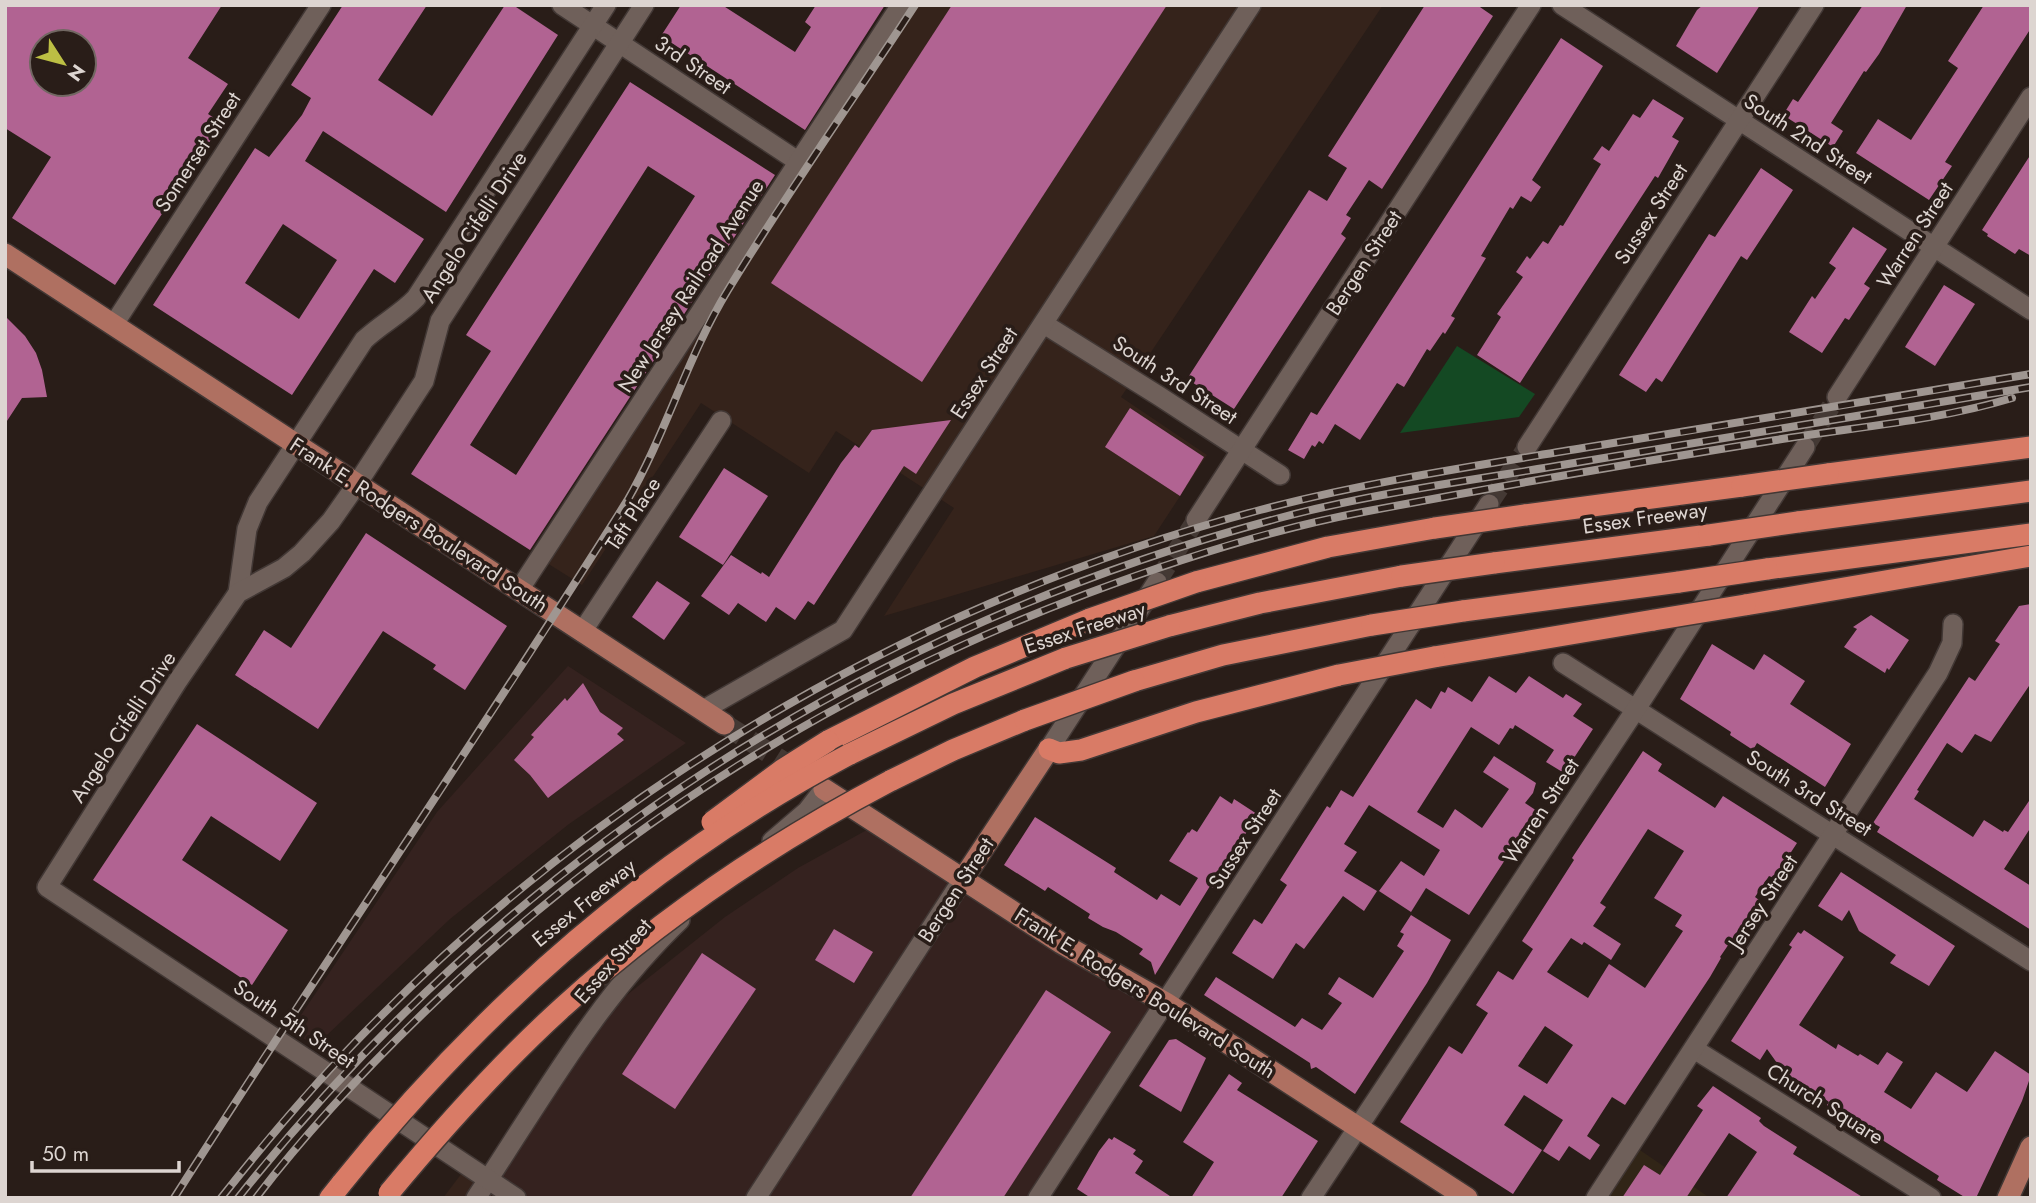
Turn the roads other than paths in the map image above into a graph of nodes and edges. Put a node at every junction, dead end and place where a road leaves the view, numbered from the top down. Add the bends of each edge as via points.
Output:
1 (321, 5) edge
2 (562, 5) edge
3 (606, 5) edge
4 (644, 5) edge
5 (901, 5) edge
6 (1251, 5) edge
7 (1531, 5) edge
8 (1562, 5) edge
9 (1814, 5) edge
10 (593, 25) junction
11 (619, 43) junction
12 (2031, 97) edge
13 (1738, 121) junction
14 (799, 162) junction
15 (1934, 247) junction
16 (5, 254) edge
17 (2031, 310) edge
18 (109, 321) junction
19 (1044, 324) junction
20 (1837, 397) tunnel mouth
21 (721, 421) dead end
22 (296, 444) junction
23 (1527, 447) tunnel mouth
24 (1805, 447) tunnel mouth
25 (2031, 447) edge
26 (1242, 450) junction
27 (1280, 475) dead end
28 (357, 484) junction
29 (2031, 491) edge
30 (1489, 505) tunnel mouth
31 (1196, 520) tunnel mouth
32 (2031, 534) edge
33 (2031, 556) edge
34 (1157, 582) tunnel mouth
35 (519, 590) junction
36 (239, 593) junction
37 (1953, 624) dead end
38 (582, 632) junction
39 (1563, 663) dead end
40 (1636, 709) junction
41 (703, 710) junction
42 (724, 724) tunnel mouth
43 (1049, 749) junction
44 (824, 789) joint
45 (1834, 835) junction
46 (963, 879) junction
47 (47, 887) joint
48 (617, 906) junction
49 (2031, 961) edge
50 (1166, 1003) junction
51 (1694, 1049) junction
52 (1359, 1127) junction
53 (2031, 1147) edge
54 (488, 1180) junction
55 (336, 1190) edge
56 (387, 1195) edge
57 (476, 1198) edge
58 (516, 1198) edge
59 (756, 1198) edge
60 (1038, 1198) edge
61 (1311, 1198) edge
62 (1467, 1198) edge
63 (1596, 1198) edge
64 (1931, 1198) edge
65 (2008, 1198) edge

1 - 18 street, Somerset Street
2 - 10 street, 3rd Street
3 - 10 street, Angelo Cifelli Drive
4 - 11 street, Angelo Cifelli Drive
5 - 14 street, New Jersey Railroad Avenue
6 - 19 street, Essex Street
7 - 26 street, Bergen Street
8 - 13 street, South 2nd Street
9 - 13 street, Sussex Street
10 - 11 street, 3rd Street
10 - 22 street, Angelo Cifelli Drive via 416,298 364,340
11 - 14 street, 3rd Street
11 - 28 street, Angelo Cifelli Drive via 440,321 424,381
12 - 15 street, Warren Street
13 - 15 street, South 2nd Street
13 - 23 street, Sussex Street
14 - 35 street, New Jersey Railroad Avenue
15 - 17 street, South 2nd Street
15 - 20 street, Warren Street
16 - 18 main road, Frank E. Rodgers Boulevard South
18 - 22 main road, Frank E. Rodgers Boulevard South
19 - 26 street, South 3rd Street
19 - 41 street, Essex Street via 843,630
21 - 38 street, Taft Place
22 - 28 main road, Frank E. Rodgers Boulevard South
22 - 36 street, Angelo Cifelli Drive via 251,514
24 - 40 street, Warren Street
25 - 48 highway, bridge via 1435,528 1328,547 1196,583 1090,619 975,667 828,741 725,812
26 - 27 street, South 3rd Street
26 - 31 street, Bergen Street
28 - 35 main road, Frank E. Rodgers Boulevard South
28 - 36 street, Angelo Cifelli Drive via 302,554
29 - 48 highway, Essex Freeway, bridge via 1402,576 1169,626 1066,658 953,704 848,755 734,823
30 - 50 street, Sussex Street
32 - 56 highway, bridge via 1372,625 1258,647 1134,681 1025,720 890,782 761,855 702,895 562,1007 436,1136
33 - 43 highway, bridge via 1339,675 1196,712 1090,748 1067,753
34 - 43 street, Bergen Street
35 - 38 main road, Frank E. Rodgers Boulevard South
36 - 47 street, Angelo Cifelli Drive
37 - 45 street, Jersey Street via 1944,663
38 - 41 main road, Frank E. Rodgers Boulevard South
39 - 40 street, South 3rd Street
40 - 45 street, South 3rd Street
40 - 52 street, Warren Street
41 - 42 main road, Frank E. Rodgers Boulevard South
43 - 46 main road, Bergen Street
44 - 46 main road, Frank E. Rodgers Boulevard South
44 - 54 street, Essex Street via 795,822 677,923 625,979 582,1035
45 - 49 street, South 3rd Street
45 - 51 street, Jersey Street
46 - 50 main road, Frank E. Rodgers Boulevard South via 1061,943
46 - 59 street, Bergen Street
47 - 54 street, South 5th Street
48 - 55 highway, Essex Freeway, bridge via 483,1024
50 - 52 main road, Frank E. Rodgers Boulevard South
50 - 60 street, Sussex Street
51 - 63 street, Jersey Street
51 - 64 street, Church Square
52 - 61 street, Warren Street
52 - 62 main road, Frank E. Rodgers Boulevard South
53 - 65 main road
54 - 57 street, Essex Street
54 - 58 street, South 5th Street

